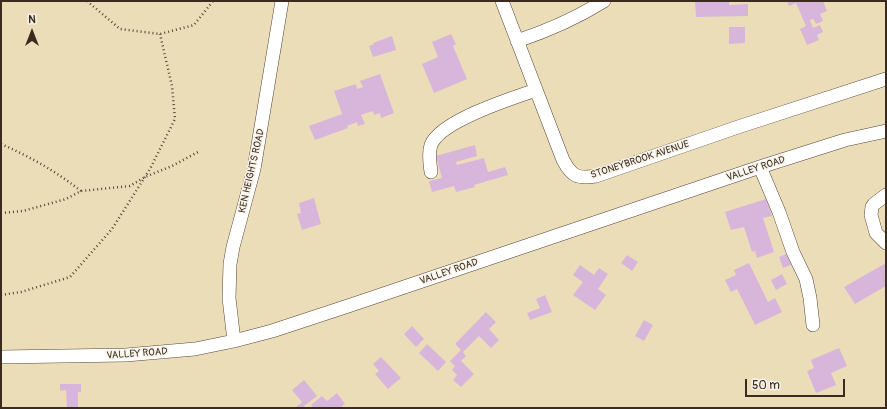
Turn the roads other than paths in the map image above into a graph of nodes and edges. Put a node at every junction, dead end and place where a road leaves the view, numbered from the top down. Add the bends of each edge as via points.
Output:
1 (282, 1) edge
2 (502, 1) edge
3 (604, 1) edge
4 (517, 41) junction
5 (886, 79) edge
6 (536, 90) junction
7 (886, 130) edge
8 (760, 167) junction
9 (431, 172) dead end
10 (886, 196) edge
11 (886, 243) edge
12 (813, 325) dead end
13 (234, 341) junction
14 (1, 357) edge

1 - 13 street, KEN HEIGHTS ROAD via 254,169 230,264 229,298
2 - 4 street, STONEYBROOK AVENUE
3 - 4 street via 571,21
4 - 6 street, STONEYBROOK AVENUE
5 - 6 street, STONEYBROOK AVENUE via 596,176 586,177 580,177 569,170
6 - 9 street via 487,107 440,133 433,140 430,150
7 - 8 street, VALLEY ROAD
8 - 12 street via 806,279
8 - 13 street, VALLEY ROAD via 272,331
10 - 11 street via 874,204 871,215 876,233
13 - 14 street, VALLEY ROAD via 195,349 126,355

